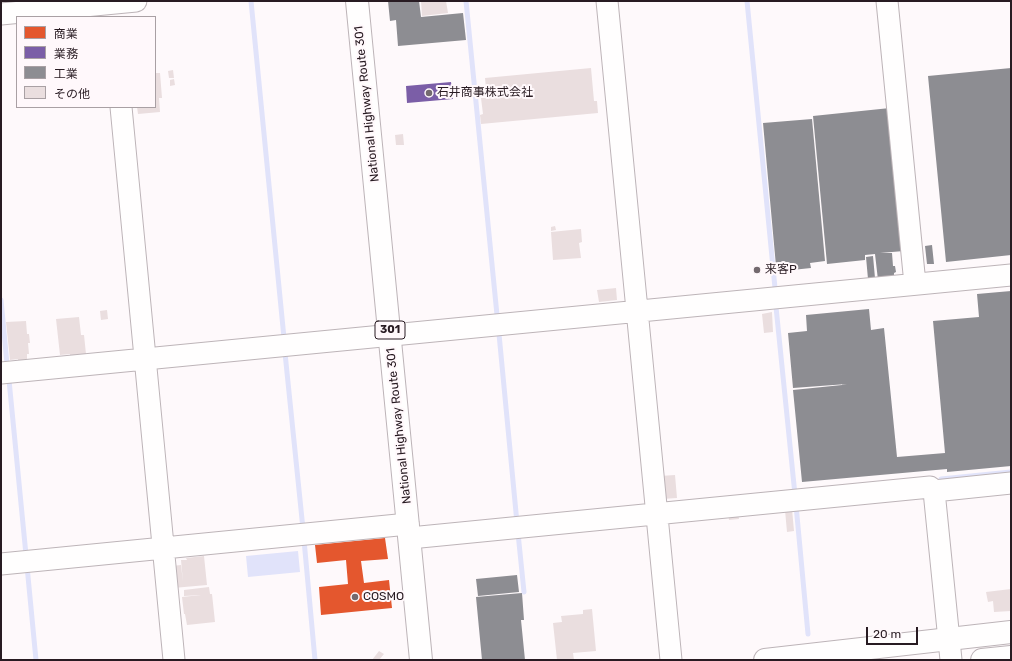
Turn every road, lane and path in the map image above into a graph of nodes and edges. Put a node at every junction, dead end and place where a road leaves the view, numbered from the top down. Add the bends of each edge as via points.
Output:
1 (136, 1) edge
2 (357, 1) edge
3 (607, 1) edge
4 (887, 1) edge
5 (111, 7) edge
6 (1, 14) edge
7 (121, 108) edge
8 (1011, 275) edge
9 (914, 284) junction
10 (637, 311) junction
11 (390, 335) junction
12 (145, 359) junction
13 (1, 373) edge
14 (1011, 483) edge
15 (934, 491) junction
16 (657, 514) junction
17 (409, 531) junction
18 (164, 548) junction
19 (1, 564) edge
20 (1011, 632) edge
21 (950, 649) edge
22 (1011, 657) edge
23 (174, 660) edge
24 (422, 660) edge
25 (671, 660) edge
26 (765, 660) edge
27 (982, 660) edge

1 - 5 street
2 - 11 main road, National Highway Route 301 / 301
3 - 10 street
4 - 9 street
5 - 6 street
7 - 12 street
8 - 9 street
9 - 10 street
10 - 11 street
10 - 16 street
11 - 12 street
11 - 17 main road, National Highway Route 301 / 301
12 - 13 street
12 - 18 street
14 - 15 street
15 - 16 street via 930,487
15 - 21 street
16 - 17 street
16 - 25 street
17 - 18 street
17 - 24 main road, National Highway Route 301 / 301
18 - 19 street
18 - 23 street
20 - 21 main road
21 - 26 main road
22 - 27 main road

